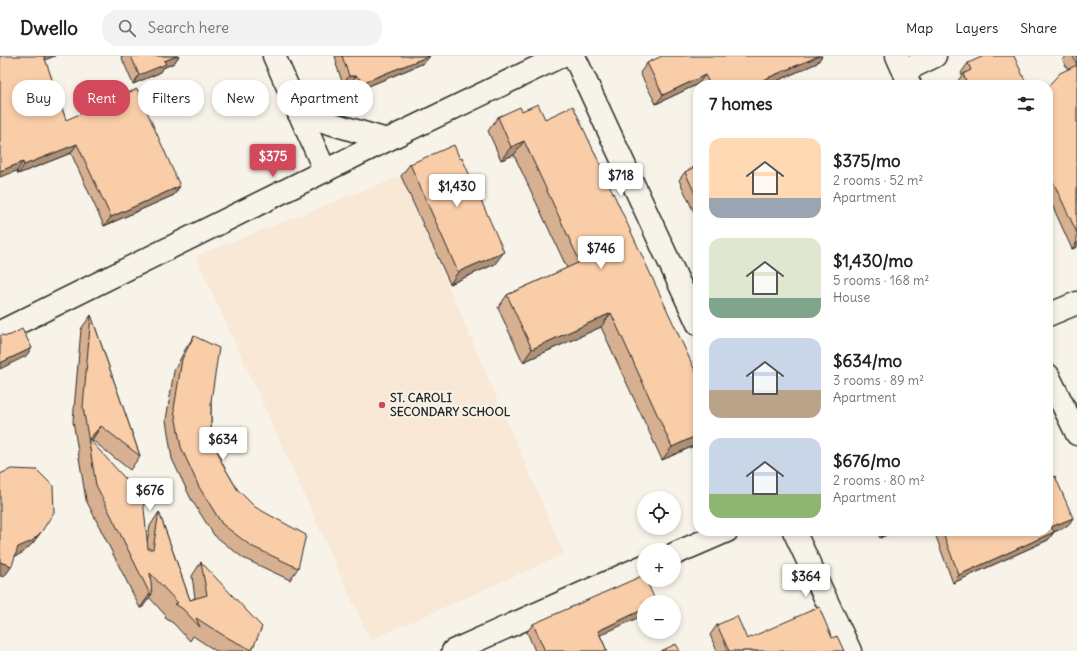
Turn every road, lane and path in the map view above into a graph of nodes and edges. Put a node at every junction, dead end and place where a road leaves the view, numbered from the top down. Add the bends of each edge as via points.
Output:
1 (274, 56) edge
2 (561, 56) edge
3 (574, 56) edge
4 (935, 56) edge
5 (904, 71) edge
6 (284, 80) edge
7 (300, 116) edge
8 (306, 116) edge
9 (387, 140) junction
10 (325, 171) junction
11 (1077, 303) edge
12 (693, 313) edge
13 (1053, 313) edge
14 (0, 332) edge
15 (1053, 385) edge
16 (1077, 434) edge
17 (715, 536) edge
18 (796, 536) edge
19 (681, 551) edge
20 (637, 569) edge
21 (453, 651) edge
22 (850, 651) edge

1 - 6 street
2 - 9 street
3 - 12 street
4 - 5 street
7 - 10 street
8 - 9 street
9 - 10 street
10 - 14 street
11 - 13 street
15 - 16 street
17 - 19 street
18 - 22 street
20 - 21 street

